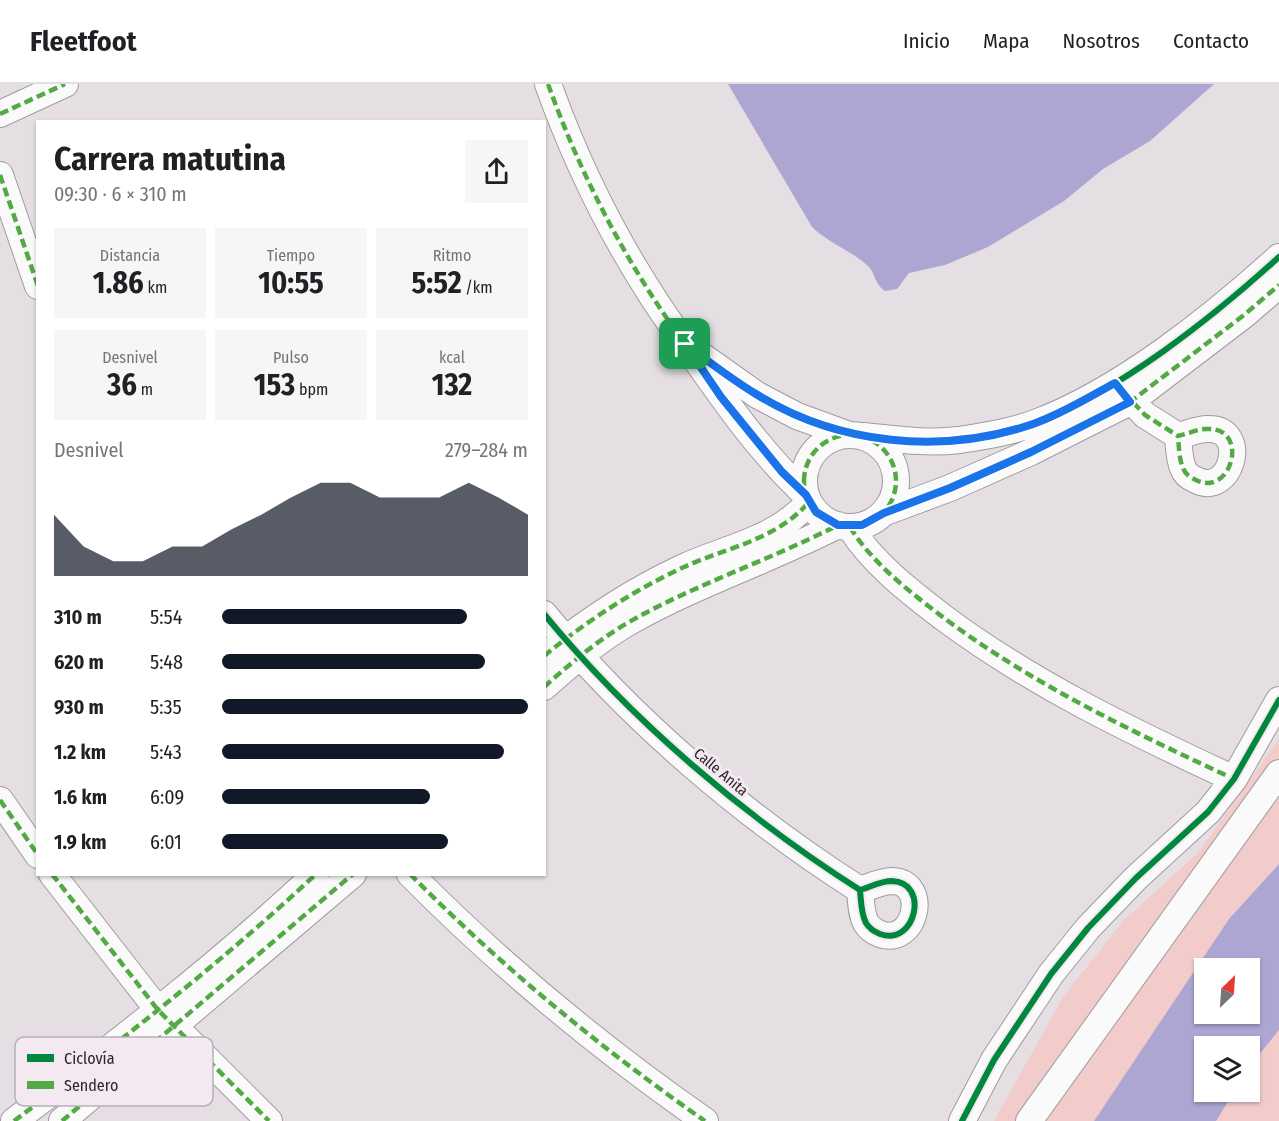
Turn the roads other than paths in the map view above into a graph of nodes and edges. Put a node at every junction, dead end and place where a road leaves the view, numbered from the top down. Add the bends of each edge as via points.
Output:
1 (65, 84) edge
2 (548, 84) edge
3 (0, 114) edge
4 (0, 175) edge
5 (1279, 257) edge
6 (36, 280) edge
7 (1279, 285) edge
8 (685, 344) junction
9 (1123, 392) junction
10 (856, 436) junction
11 (1178, 436) dead end
12 (807, 498) junction
13 (884, 513) junction
14 (844, 526) junction
15 (546, 616) edge
16 (572, 647) junction
17 (546, 655) edge
18 (546, 684) edge
19 (1279, 700) edge
20 (1279, 773) edge
21 (1234, 779) junction
22 (0, 800) edge
23 (36, 852) edge
24 (54, 876) edge
25 (314, 876) edge
26 (350, 876) edge
27 (412, 876) edge
28 (860, 890) dead end
29 (166, 1019) junction
30 (139, 1037) edge
31 (148, 1037) edge
32 (184, 1037) edge
33 (213, 1066) edge
34 (36, 1106) edge
35 (77, 1106) edge
36 (14, 1121) edge
37 (62, 1121) edge
38 (269, 1121) edge
39 (705, 1121) edge
40 (962, 1121) edge
41 (1029, 1121) edge

1 - 3 street
2 - 8 street via 574,150 608,219 653,300
4 - 6 street
5 - 9 street
7 - 9 street via 1244,315
8 - 10 street via 757,395 797,416
8 - 12 street via 762,447
9 - 10 street via 1010,430 957,440 919,442
9 - 11 street via 1145,415
9 - 13 street via 1031,452
10 - 12 street via 829,440 813,454 805,474
10 - 13 street via 877,444 895,469 896,485
12 - 14 street via 821,516
12 - 16 street via 798,514 768,534 685,567 638,591
13 - 14 street via 868,523
14 - 16 street
14 - 21 street via 920,600 1012,666 1109,720
15 - 16 street, Calle Anita
16 - 17 street
16 - 18 street
16 - 28 street, Calle Anita via 620,697 720,786 803,853
19 - 21 street
20 - 41 street
21 - 40 street via 1208,812 1136,878 1059,964 1017,1024
22 - 23 street
24 - 29 street
25 - 29 street
26 - 29 street
27 - 39 street via 470,935 552,1005
29 - 30 street
29 - 31 street
29 - 32 street
33 - 38 street
34 - 36 street
35 - 37 street

